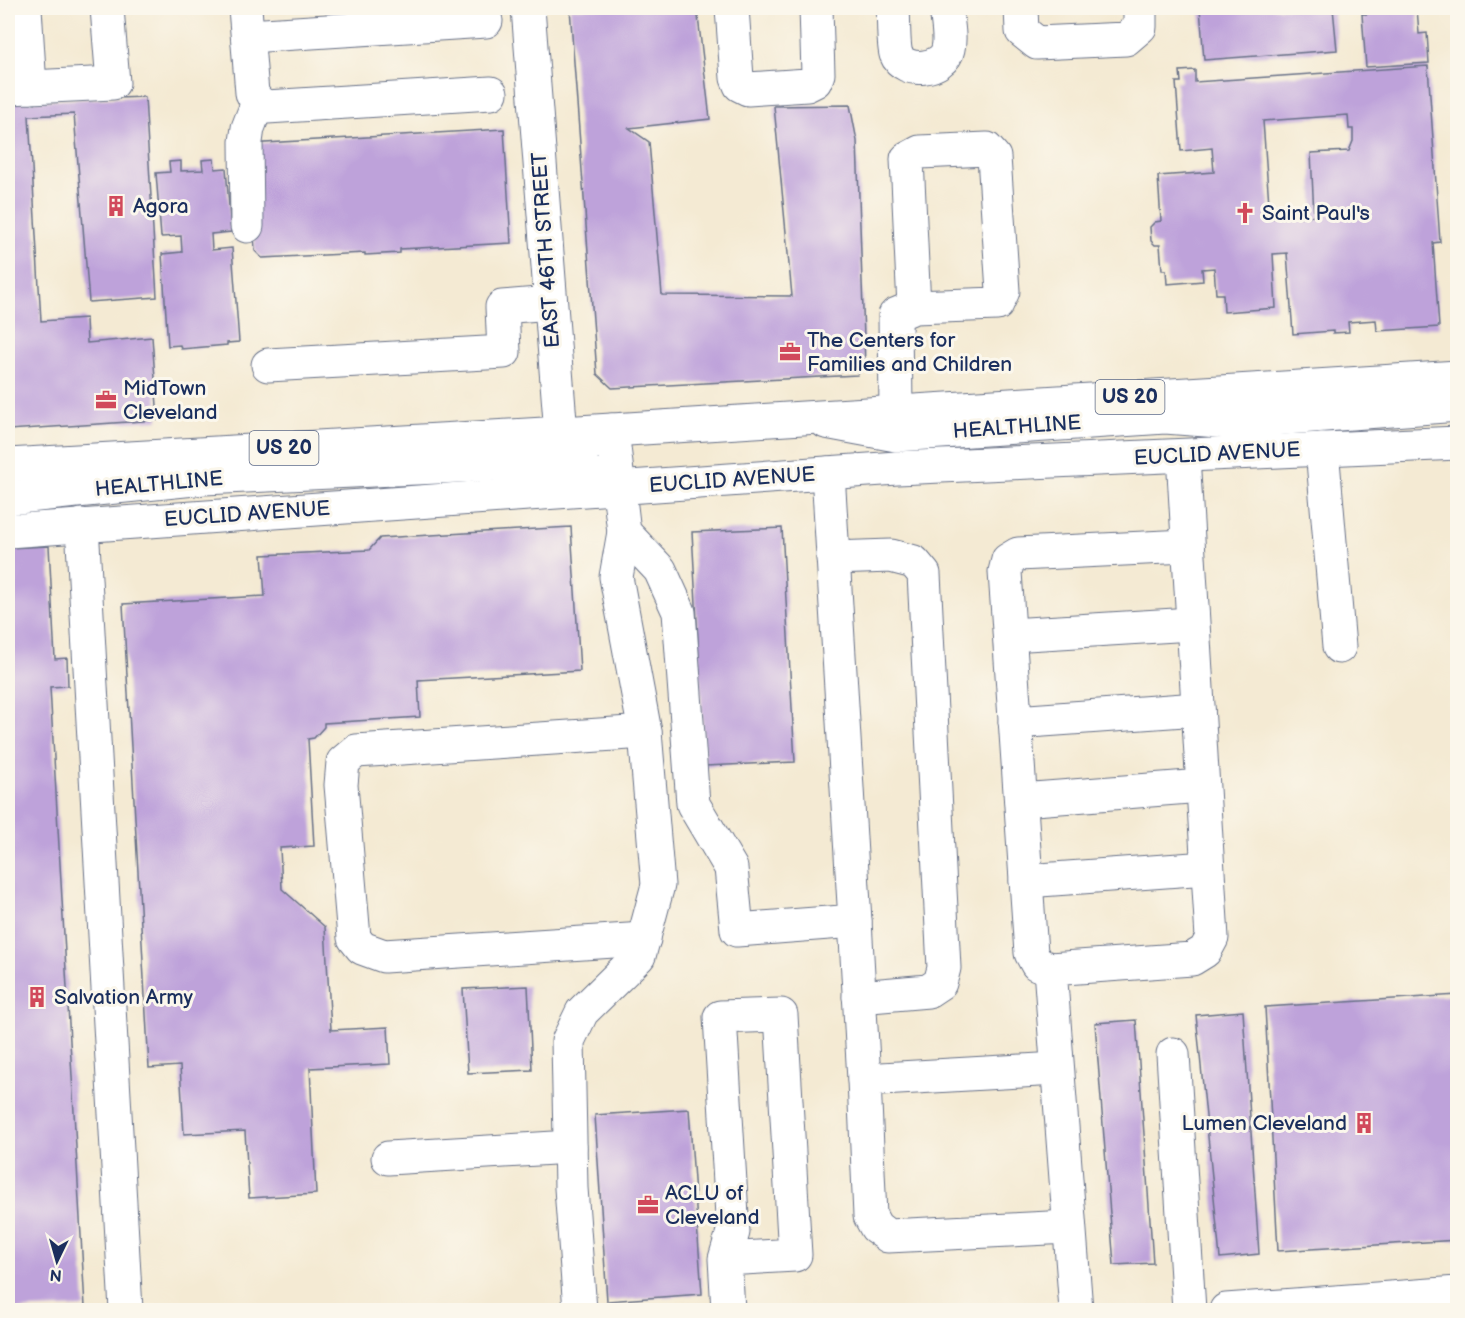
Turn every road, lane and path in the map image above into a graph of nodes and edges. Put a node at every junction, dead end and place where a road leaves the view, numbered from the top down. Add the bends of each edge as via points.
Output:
1 (25, 8) edge
2 (107, 8) edge
3 (528, 8) edge
4 (732, 8) edge
5 (816, 8) edge
6 (894, 8) edge
7 (946, 8) edge
8 (1021, 8) edge
9 (1140, 8) edge
10 (486, 21) dead end
11 (246, 22) edge
12 (19, 88) edge
13 (491, 93) dead end
14 (258, 102) junction
15 (248, 226) dead end
16 (550, 303) junction
17 (914, 307) junction
18 (268, 365) dead end
19 (1458, 377) edge
20 (1458, 405) edge
21 (896, 412) junction
22 (803, 418) junction
23 (1232, 422) junction
24 (612, 430) junction
25 (1458, 443) edge
26 (1322, 449) junction
27 (1183, 456) junction
28 (1068, 460) junction
29 (563, 462) junction
30 (8, 465) edge
31 (828, 473) junction
32 (620, 488) junction
33 (8, 498) edge
34 (82, 525) junction
35 (8, 531) edge
36 (624, 532) junction
37 (1187, 546) junction
38 (833, 558) junction
39 (1192, 624) junction
40 (1010, 635) junction
41 (1339, 647) dead end
42 (1198, 709) junction
43 (1015, 722) junction
44 (645, 732) junction
45 (1202, 786) junction
46 (1021, 800) junction
47 (1207, 868) junction
48 (1026, 881) junction
49 (855, 921) junction
50 (644, 939) junction
51 (1050, 969) junction
52 (859, 997) junction
53 (1173, 1054) dead end
54 (1057, 1069) junction
55 (864, 1080) junction
56 (570, 1147) junction
57 (388, 1158) dead end
58 (1069, 1227) junction
59 (725, 1259) junction
60 (1458, 1293) edge
61 (126, 1311) edge
62 (580, 1311) edge
63 (728, 1311) edge
64 (1076, 1311) edge
65 (1189, 1311) edge
66 (1226, 1311) edge

1 - 12 main road
2 - 12 main road via 112,83
3 - 16 main road, EAST 46TH STREET
4 - 5 main road via 737,78 747,89 807,85 815,81
6 - 7 main road via 896,54 903,63 914,67 926,67 945,57
8 - 9 main road via 1022,31 1036,44 1126,39 1140,27
10 - 11 main road
11 - 14 main road via 252,93
13 - 14 main road via 267,107
14 - 15 main road via 246,142
16 - 18 main road via 502,307 504,352
16 - 29 main road, EAST 46TH STREET
17 - 17 main road via 907,159 920,152 987,149 994,158 1003,291 997,304
17 - 21 main road via 895,315
19 - 21 main road, EUCLID AVENUE / US 20
20 - 23 main road, HEALTHLINE
21 - 22 main road, EUCLID AVENUE / US 20
22 - 23 main road, HEALTHLINE via 896,435 1165,417
22 - 24 main road, EUCLID AVENUE / US 20
23 - 28 main road, HEALTHLINE
24 - 29 main road, EUCLID AVENUE / US 20
24 - 32 main road
25 - 26 main road, EUCLID AVENUE / US 20
26 - 27 main road, EUCLID AVENUE / US 20
26 - 41 main road
27 - 28 main road, EUCLID AVENUE / US 20
27 - 37 main road
28 - 31 main road, EUCLID AVENUE / US 20
29 - 30 main road, EUCLID AVENUE / US 20
29 - 32 main road, EUCLID AVENUE / US 20
29 - 33 main road, HEALTHLINE via 204,478
29 - 34 main road, EUCLID AVENUE / US 20
31 - 32 main road, EUCLID AVENUE / US 20
31 - 38 main road
32 - 36 main road
34 - 35 main road, EUCLID AVENUE / US 20
34 - 61 main road
36 - 44 main road via 616,577
36 - 49 main road via 660,570 680,612 693,804 731,868 737,930
37 - 39 main road
37 - 40 main road via 1018,554 1008,560 1005,572
38 - 49 main road
38 - 52 main road via 891,556 914,562 924,574 944,968 940,983 928,992
39 - 40 main road
39 - 42 main road
40 - 43 main road
42 - 43 main road
42 - 45 main road
43 - 46 main road
44 - 50 main road via 658,885
44 - 50 main road via 356,751 343,762 341,785 354,938 362,948 384,956
45 - 46 main road
45 - 47 main road
46 - 48 main road
47 - 48 main road
47 - 51 main road via 1212,939 1192,959
48 - 51 main road via 1031,953 1037,964
49 - 52 main road
50 - 56 main road via 639,956 582,1011 568,1041
51 - 54 main road
52 - 55 main road
53 - 65 main road
54 - 55 main road
54 - 58 main road
55 - 58 main road via 870,1216 888,1236
56 - 57 main road
56 - 62 main road
58 - 64 main road
59 - 59 main road via 733,1232 720,1017 781,1015 795,1255
59 - 63 main road
60 - 66 main road

